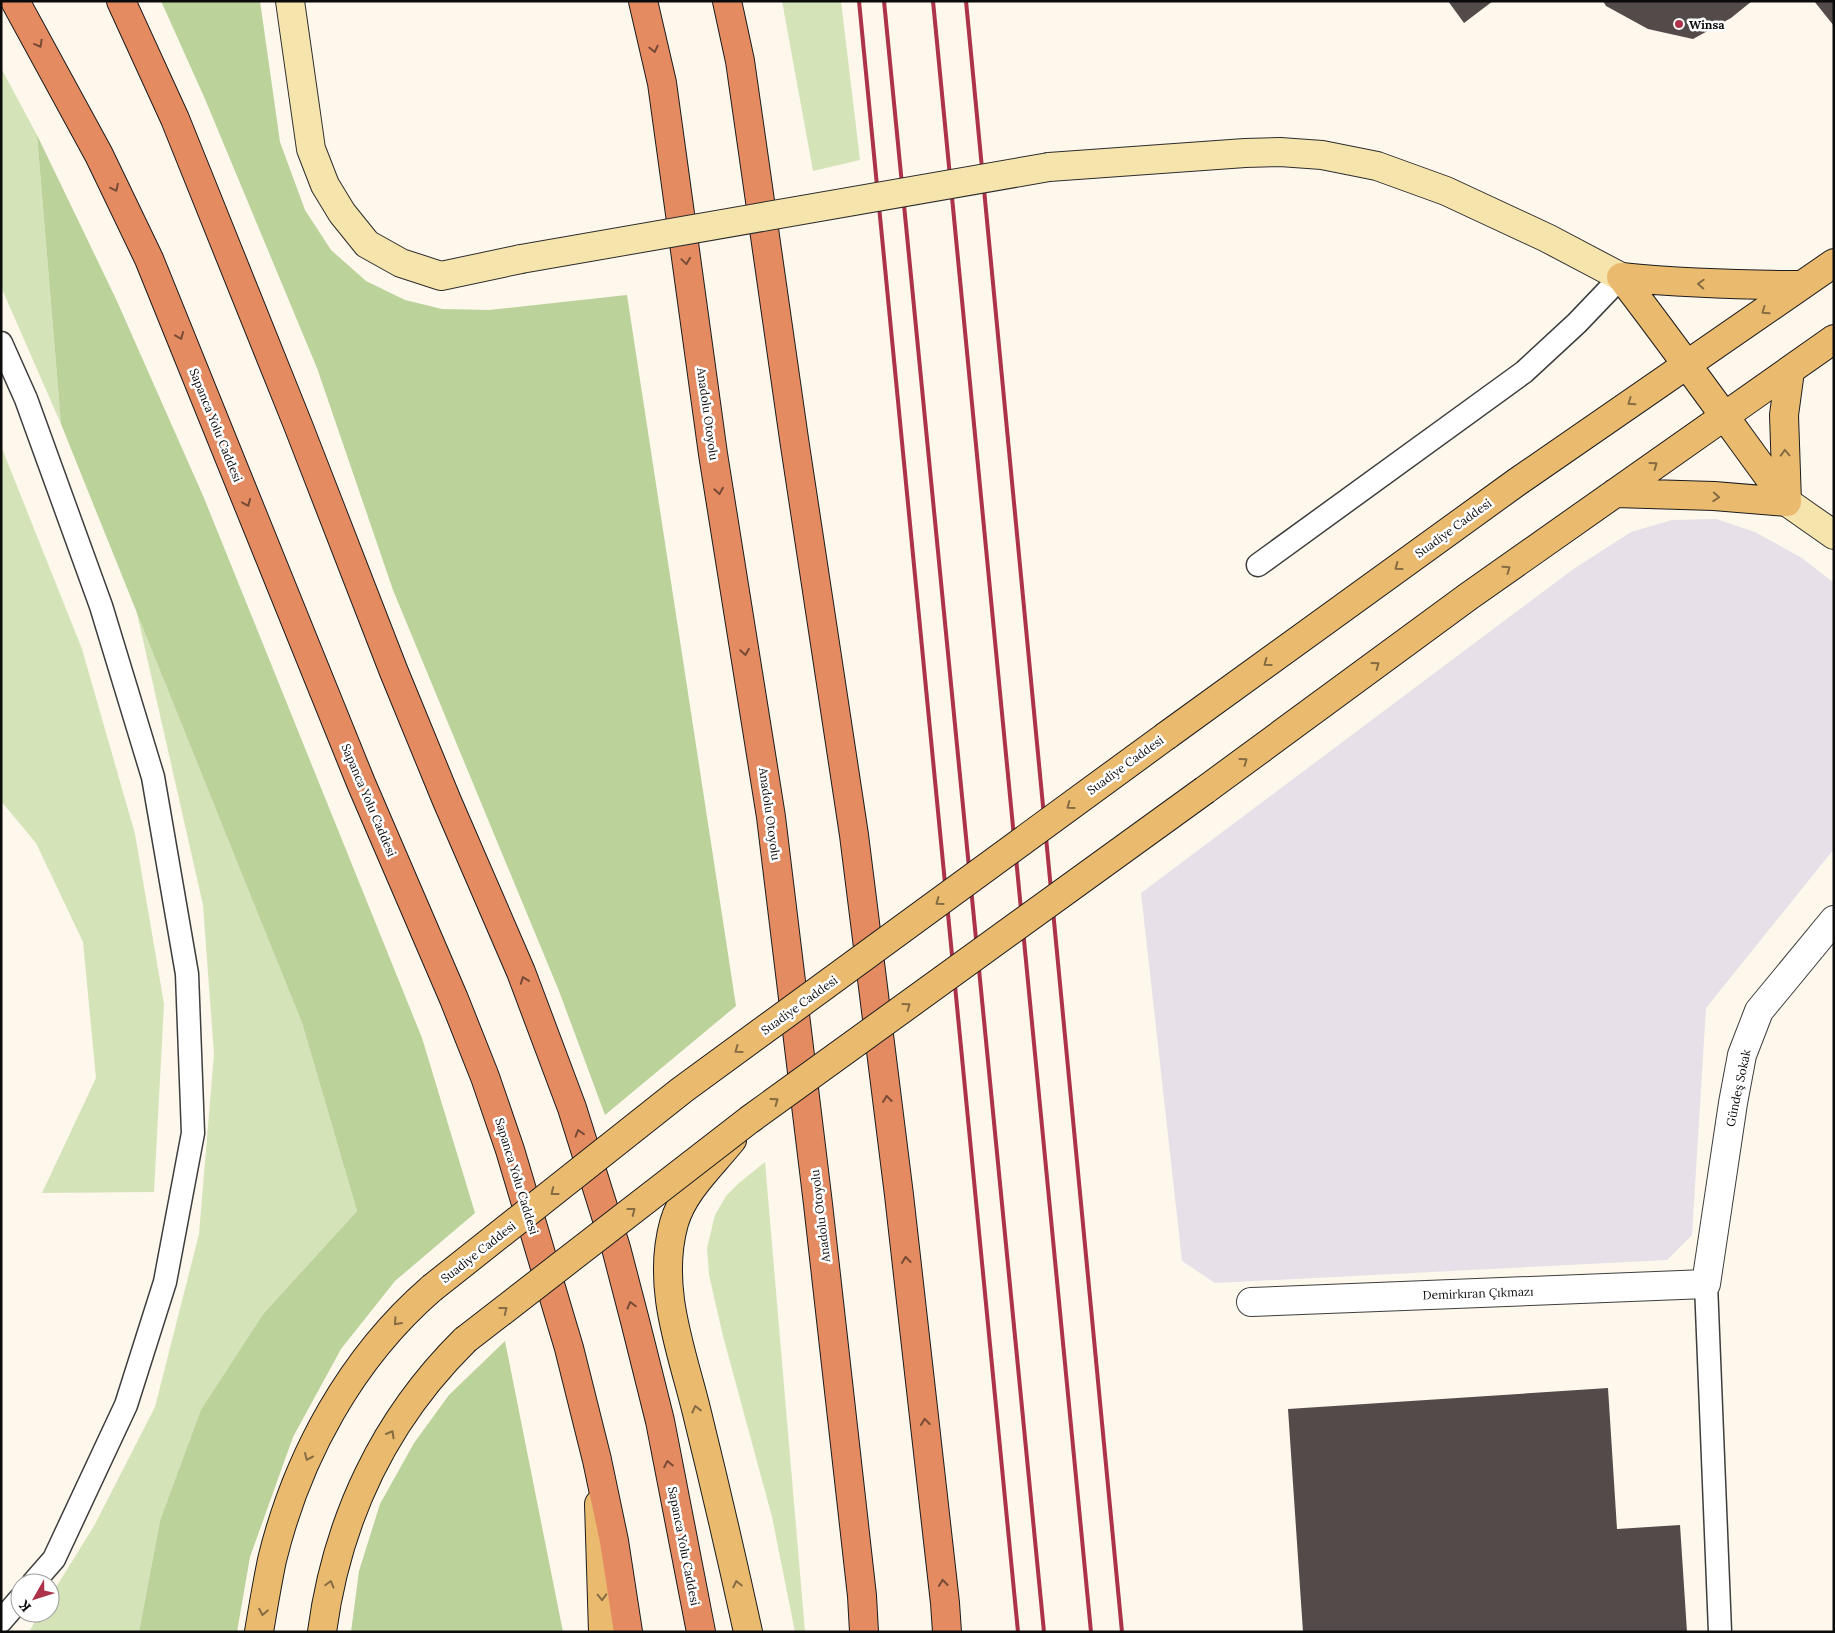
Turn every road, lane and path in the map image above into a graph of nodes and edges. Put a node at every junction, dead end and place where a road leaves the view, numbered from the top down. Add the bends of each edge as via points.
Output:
1 (16, 1) edge
2 (120, 1) edge
3 (290, 1) edge
4 (643, 1) edge
5 (727, 1) edge
6 (1834, 263) edge
7 (1621, 277) junction
8 (1802, 285) junction
9 (1834, 339) edge
10 (1, 343) edge
11 (1687, 364) junction
12 (1790, 371) junction
13 (1723, 416) junction
14 (1615, 493) junction
15 (1787, 502) junction
16 (1834, 535) edge
17 (1258, 565) dead end
18 (1834, 920) edge
19 (749, 1120) junction
20 (1706, 1284) junction
21 (1250, 1302) dead end
22 (597, 1460) junction
23 (41, 1573) edge
24 (10, 1611) edge
25 (1, 1621) edge
26 (259, 1632) edge
27 (322, 1632) edge
28 (603, 1632) edge
29 (628, 1632) edge
30 (701, 1632) edge
31 (748, 1632) edge
32 (864, 1632) edge
33 (947, 1632) edge
34 (1720, 1632) edge

1 -> 22 highway, Sapanca Yolu Caddesi via 99,155 149,259 361,783 454,999 510,1150 569,1348
30 -> 2 highway, Sapanca Yolu Caddesi via 662,1431 638,1330 572,1108 521,972 394,672 175,119
3 - 7 street, bridge via 311,149 325,185 367,244 402,263 441,276 520,259 1049,167 1280,152 1322,155 1377,166 1446,191
4 -> 32 highway, Anadolu Otoyolu via 662,83 713,454 771,818 818,1204
33 -> 5 highway via 899,1195 854,836 740,61
6 - 8 main road, Suadiye Caddesi
8 -> 7 main road via 1724,285
7 - 11 main road
7 - 17 lane via 1524,372
8 -> 11 main road, Suadiye Caddesi
9 - 12 main road
10 - 23 lane via 26,399 101,606 153,777 187,974 193,1133 165,1282 126,1405 54,1558
11 - 13 main road
11 -> 26 main road, Suadiye Caddesi, bridge via 1517,482 682,1090 432,1288 381,1340 349,1382 321,1429 294,1488 272,1560
12 - 13 main road
15 -> 12 main road via 1784,415
14 -> 13 main road
13 - 15 main road
14 -> 15 main road
19 -> 14 main road, bridge
15 - 16 street
18 - 20 street, Gündeş Sokak via 1759,1011 1742,1055
27 -> 19 main road, bridge via 327,1597 344,1535 366,1478 417,1392 465,1340
31 -> 19 main road via 672,1318 668,1260 674,1223 685,1197
20 - 21 street, Demirkıran Çıkmazı
20 - 34 lane
22 -> 28 main road
22 - 29 highway, Sapanca Yolu Caddesi
24 - 25 lane

